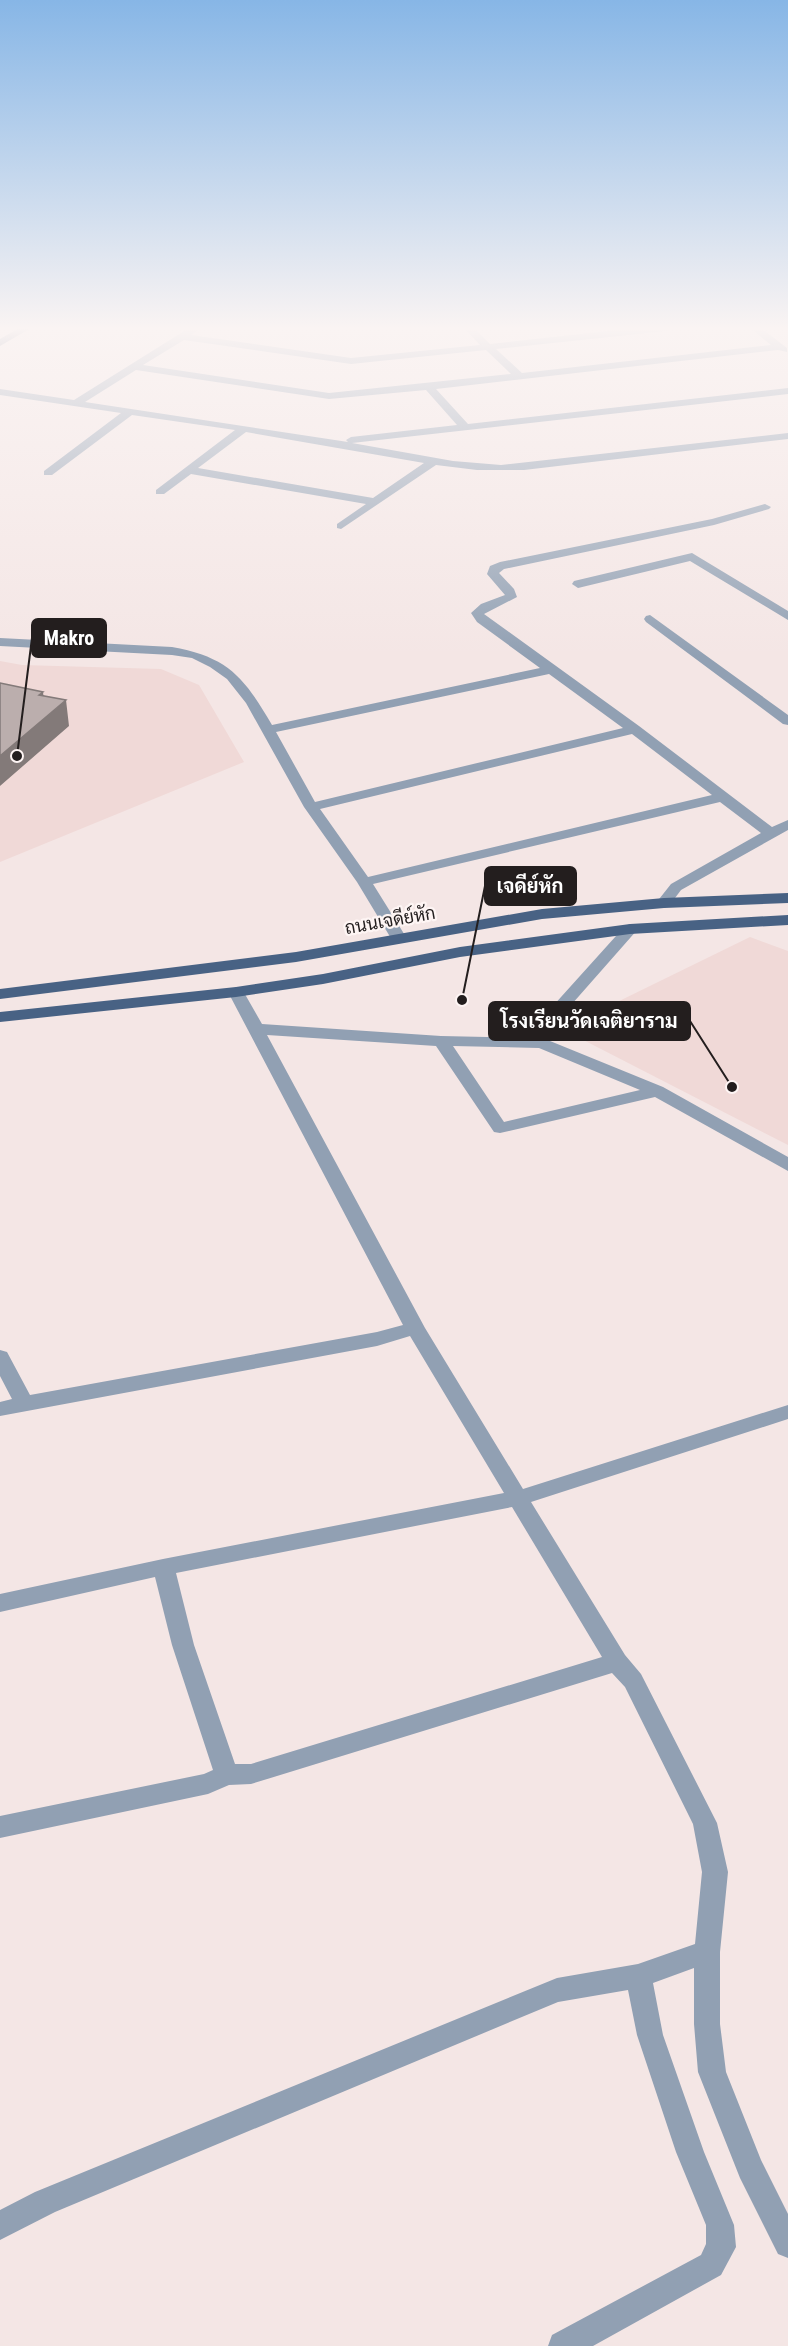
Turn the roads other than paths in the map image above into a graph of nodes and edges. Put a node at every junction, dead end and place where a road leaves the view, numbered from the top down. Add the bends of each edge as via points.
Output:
1 (95, 437) edge
2 (232, 437) edge
3 (298, 437) edge
4 (369, 437) edge
5 (775, 437) edge
6 (332, 442) junction
7 (434, 461) junction
8 (189, 470) junction
9 (48, 473) dead end
10 (160, 492) dead end
11 (376, 502) junction
12 (765, 507) dead end
13 (340, 526) dead end
14 (578, 584) dead end
15 (788, 616) edge
16 (650, 619) dead end
17 (0, 642) edge
18 (552, 669) junction
19 (788, 721) edge
20 (634, 729) junction
21 (268, 730) junction
22 (723, 797) junction
23 (310, 807) junction
24 (788, 824) edge
25 (770, 832) junction
26 (364, 882) junction
27 (788, 898) edge
28 (664, 903) junction
29 (788, 920) edge
30 (630, 930) junction
31 (398, 937) junction
32 (236, 992) junction
33 (0, 994) edge
34 (0, 1017) edge
35 (255, 1029) junction
36 (441, 1041) junction
37 (541, 1043) junction
38 (657, 1091) junction
39 (788, 1165) edge
40 (415, 1328) junction
41 (0, 1357) edge
42 (24, 1403) junction
43 (0, 1409) edge
44 (788, 1412) edge
45 (519, 1498) junction
46 (163, 1568) junction
47 (0, 1603) edge
48 (616, 1662) junction
49 (227, 1774) junction
50 (0, 1827) edge
51 (707, 1952) junction
52 (638, 1976) junction
53 (0, 2226) edge
54 (788, 2244) edge
55 (563, 2346) edge

1 - 9 street
2 - 8 street
3 - 6 street
4 - 6 street
5 - 7 street via 512,468
6 - 7 street
7 - 11 street
8 - 10 street
8 - 11 street
11 - 13 street
12 - 18 street via 714,522 494,569 493,574 511,597 477,614
14 - 15 street via 692,557
16 - 19 street
17 - 21 street via 195,655 232,676
18 - 20 street
18 - 21 street
20 - 22 street
20 - 23 street
21 - 23 street
22 - 25 street
22 - 26 street
23 - 26 street
24 - 25 street
25 - 28 street via 676,887
26 - 31 street
27 - 28 main road, ถนนเจดีย์หัก
28 - 31 main road, ถนนเจดีย์หัก via 542,914
29 - 30 main road
30 - 32 main road via 460,952
30 - 37 street via 549,1020
31 - 33 main road, ถนนเจดีย์หัก via 296,957
32 - 34 main road
32 - 35 street
35 - 36 street
35 - 40 street
36 - 37 street
36 - 38 street via 500,1128
37 - 38 street
38 - 39 street
40 - 42 street via 377,1339
40 - 45 street
41 - 42 street
42 - 43 street
44 - 45 street
45 - 46 street
45 - 48 street
46 - 47 street
46 - 49 street via 183,1645
48 - 49 street via 251,1774
48 - 51 street via 633,1680 705,1823 715,1872
49 - 50 street via 208,1784
51 - 52 street
51 - 54 street via 712,2072 750,2168
52 - 53 street via 557,1990 45,2202
52 - 55 street via 650,2035 720,2225 721,2247 711,2265

